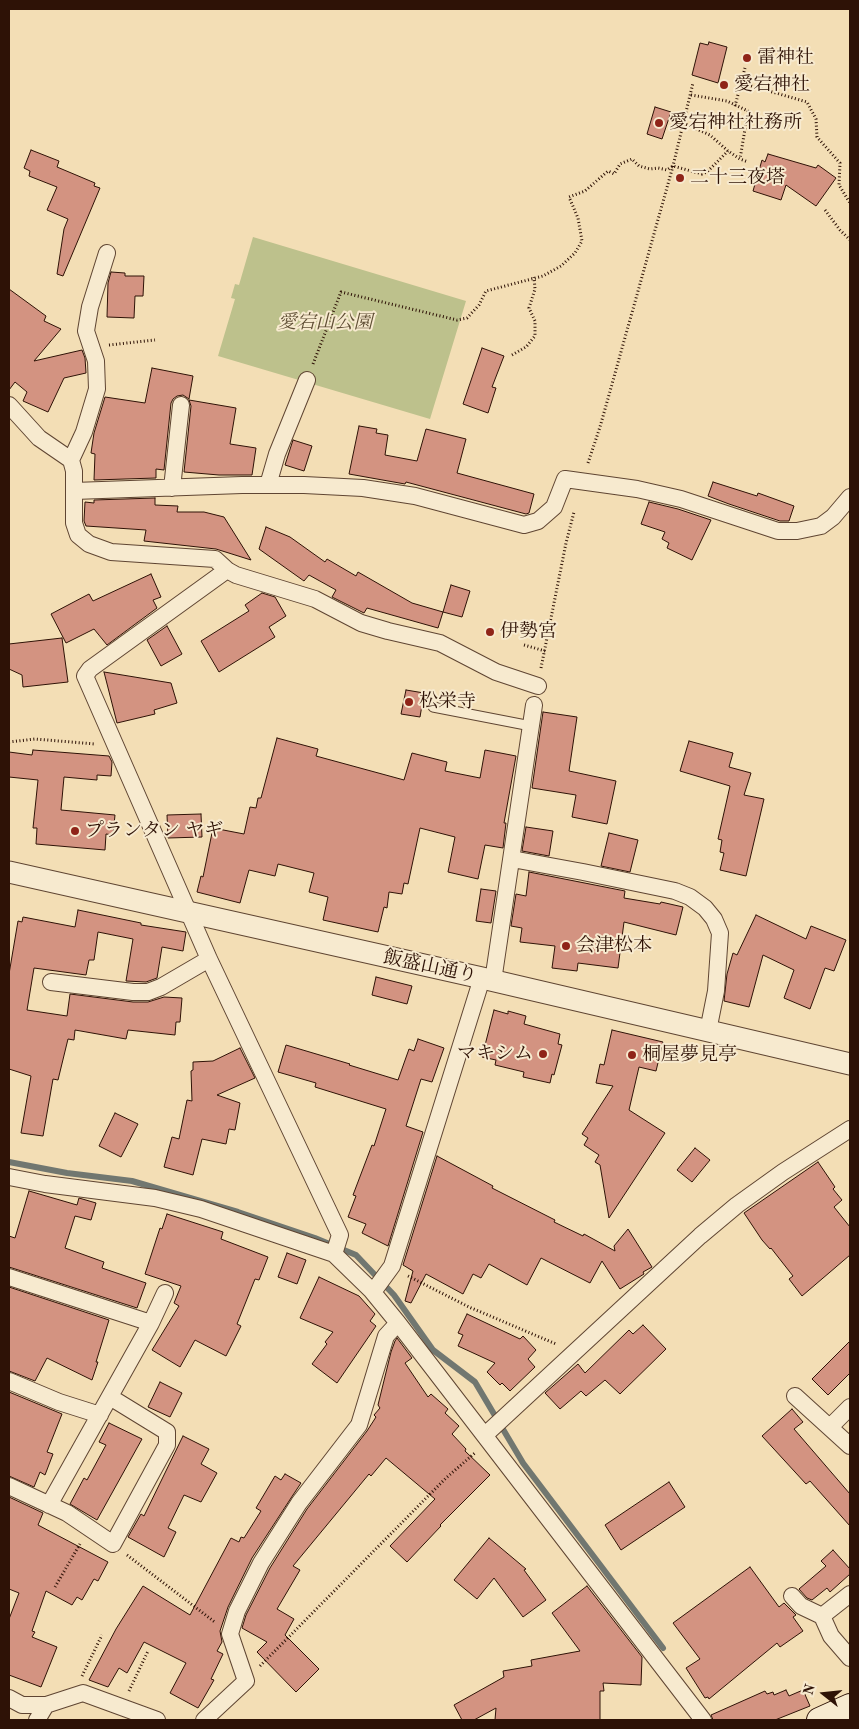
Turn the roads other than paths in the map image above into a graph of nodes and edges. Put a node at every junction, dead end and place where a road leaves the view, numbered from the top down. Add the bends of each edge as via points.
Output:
1 (107, 253) dead end
2 (307, 380) road end
3 (9, 404) edge
4 (181, 405) dead end
5 (71, 460) junction
6 (268, 485) junction
7 (172, 488) junction
8 (74, 491) junction
9 (850, 497) edge
10 (227, 570) junction
11 (538, 686) road end
12 (534, 705) dead end
13 (433, 707) dead end
14 (531, 726) junction
15 (512, 859) junction
16 (9, 872) edge
17 (189, 913) junction
18 (210, 959) junction
19 (487, 980) junction
20 (51, 982) dead end
21 (708, 1031) junction
22 (850, 1064) edge
23 (850, 1129) edge
24 (9, 1177) edge
25 (334, 1254) junction
26 (9, 1277) edge
27 (373, 1292) junction
28 (165, 1294) dead end
29 (151, 1323) junction
30 (398, 1323) junction
31 (9, 1381) edge
32 (795, 1396) dead end
33 (110, 1397) junction
34 (850, 1407) edge
35 (100, 1415) junction
36 (830, 1427) junction
37 (487, 1437) junction
38 (850, 1446) edge
39 (9, 1486) edge
40 (49, 1505) junction
41 (850, 1594) edge
42 (792, 1596) dead end
43 (822, 1616) junction
44 (850, 1658) edge
45 (9, 1698) edge
46 (46, 1705) junction
47 (850, 1706) edge
48 (37, 1720) edge
49 (157, 1720) edge
50 (204, 1720) edge
51 (703, 1720) edge
52 (819, 1720) edge

1 - 5 street via 86,331 96,361 97,389 84,432
2 - 6 street
3 - 5 street via 39,438
4 - 7 street
5 - 8 street
6 - 7 street
6 - 9 street via 397,492 524,524 538,521 554,506 565,479 681,499 778,531 821,526
7 - 8 street
8 - 10 street via 74,523 78,535 89,544 111,552 215,559
10 - 11 street via 315,599 361,623 440,643 496,672
10 - 17 street via 90,669 85,676
12 - 14 street
13 - 14 lane
14 - 15 street
15 - 19 street
15 - 21 street via 675,891 705,908 720,933 716,991
16 - 17 street, 飯盛山通り
17 - 18 street
17 - 19 street, 飯盛山通り
18 - 20 street via 148,992
18 - 25 street via 340,1234
19 - 21 street, 飯盛山通り
19 - 27 street via 392,1266
21 - 22 street, 飯盛山通り
23 - 37 street via 783,1172 700,1236
24 - 25 street via 155,1198 201,1209
25 - 27 street
26 - 29 street
27 - 30 street
28 - 29 street
29 - 33 street
30 - 37 street
30 - 50 street via 386,1336 359,1425 299,1503 261,1563 237,1610 230,1634 246,1681
31 - 35 street
32 - 36 street
33 - 35 street
33 - 40 street via 167,1432 167,1445 113,1544
34 - 36 street
35 - 40 street
36 - 38 street
37 - 51 street
39 - 40 street
41 - 43 street
42 - 43 street via 801,1606
43 - 44 street via 831,1636
45 - 46 street via 22,1705
46 - 48 street
46 - 49 street via 83,1693
47 - 52 main road

